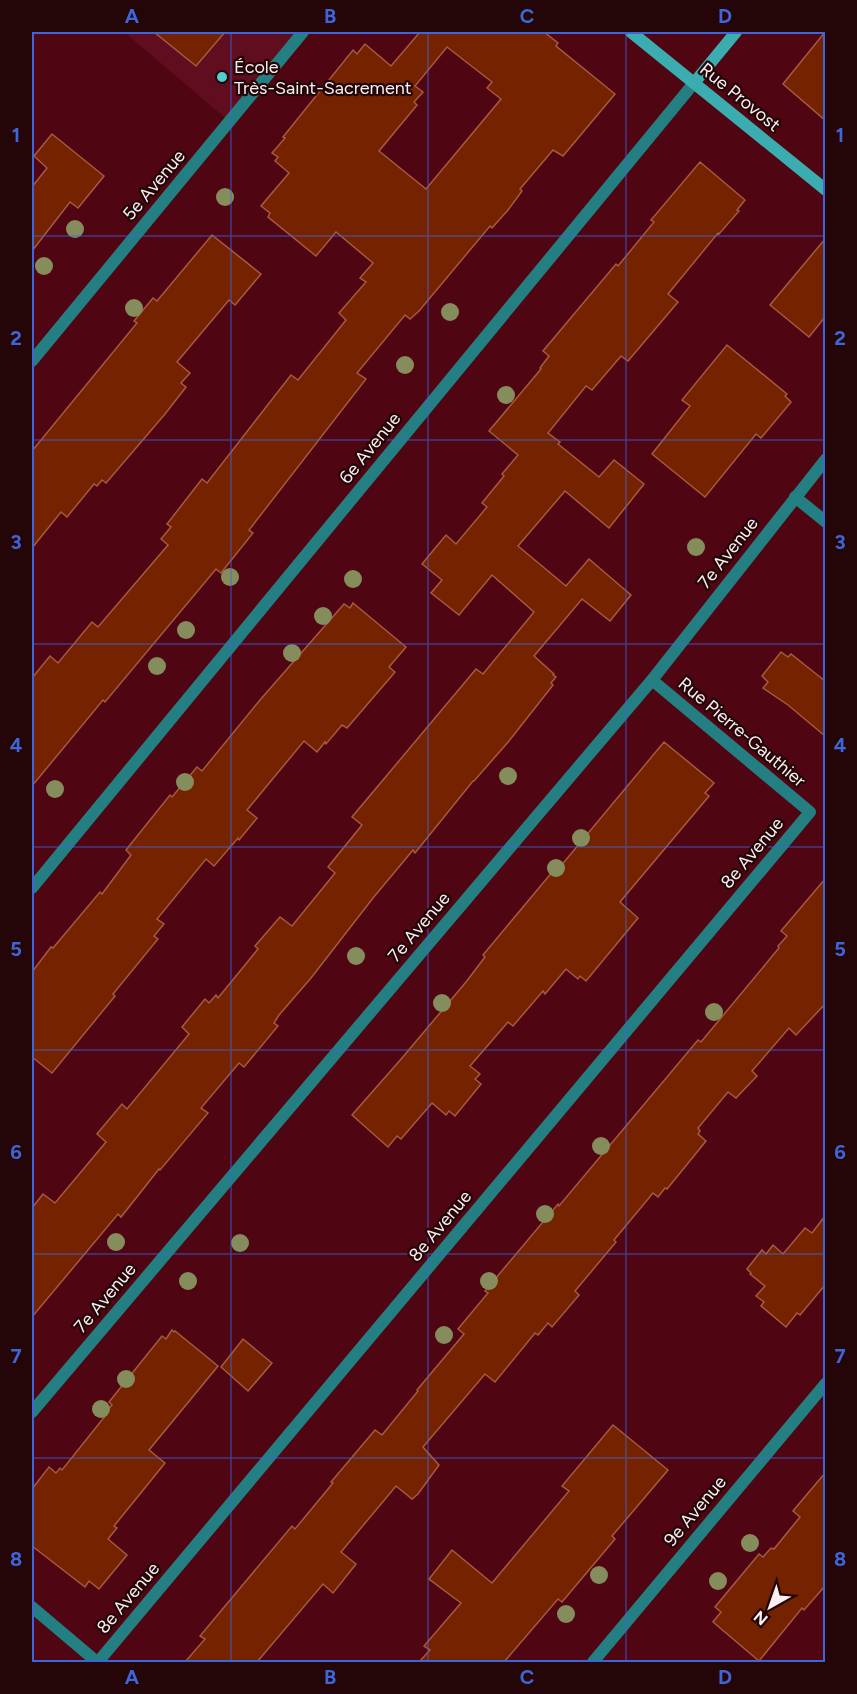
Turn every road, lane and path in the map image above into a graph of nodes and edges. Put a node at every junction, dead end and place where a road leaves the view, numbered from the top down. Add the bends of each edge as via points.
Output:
1 (303, 32) edge
2 (631, 32) edge
3 (736, 32) edge
4 (694, 83) junction
5 (825, 190) edge
6 (32, 361) edge
7 (825, 459) edge
8 (795, 497) junction
9 (825, 522) edge
10 (651, 680) junction
11 (810, 812) joint
12 (32, 888) edge
13 (825, 1383) edge
14 (32, 1412) edge
15 (32, 1607) edge
16 (98, 1662) edge
17 (593, 1662) edge

1 - 6 street, 5e Avenue
2 - 4 street, Rue Provost
3 - 4 street, 6e Avenue
4 - 5 street, Rue Provost
4 - 12 street, 6e Avenue
7 - 8 street, 7e Avenue
8 - 9 street
8 - 10 street, 7e Avenue
10 - 11 street, Rue Pierre-Gauthier
10 - 14 street, 7e Avenue
11 - 16 street, 8e Avenue
13 - 17 street, 9e Avenue
15 - 16 street

